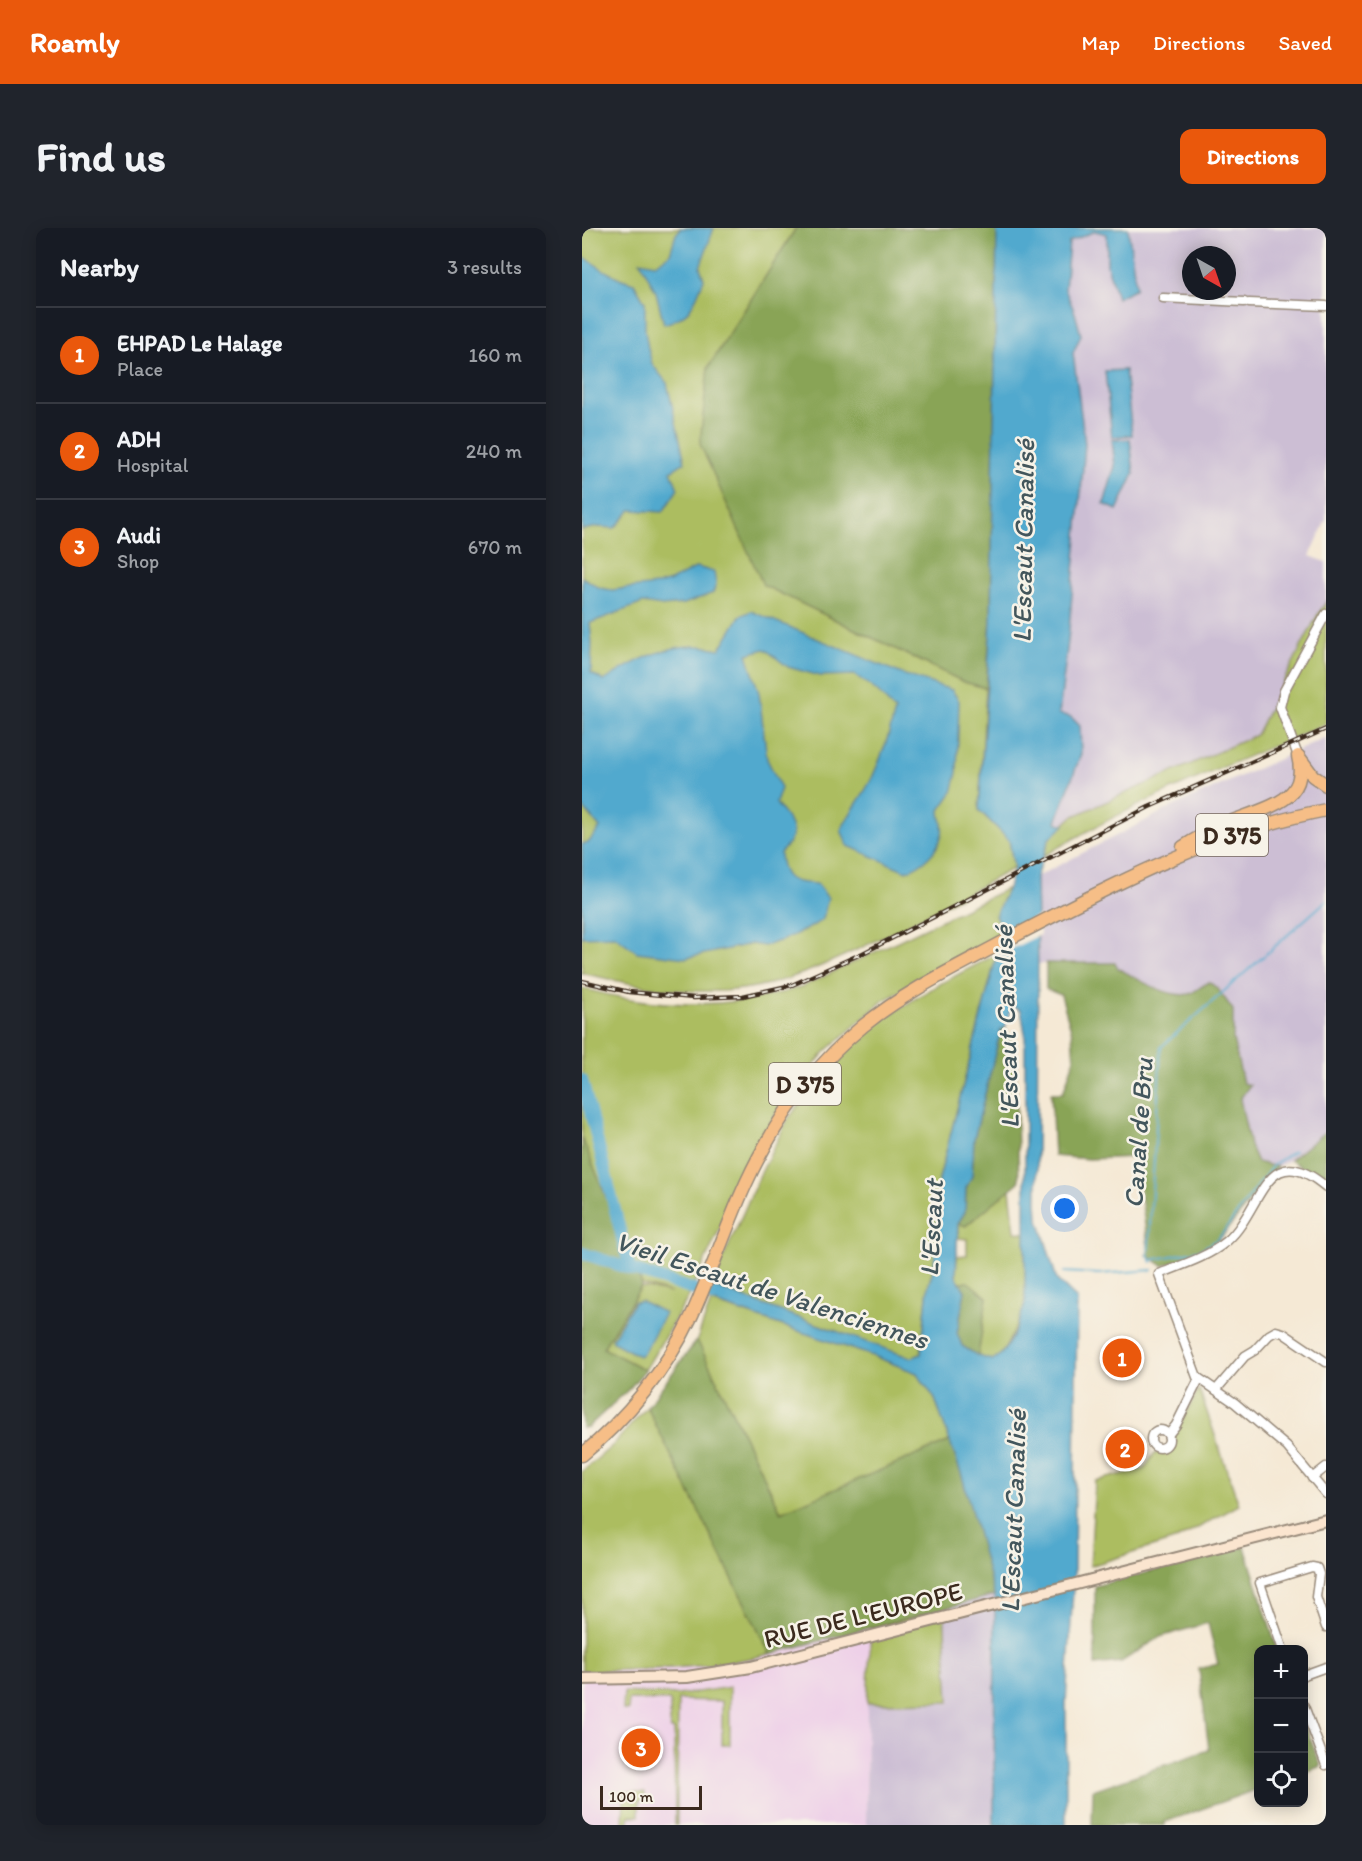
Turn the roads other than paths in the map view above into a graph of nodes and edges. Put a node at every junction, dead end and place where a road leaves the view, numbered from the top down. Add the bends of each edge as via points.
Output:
1 (1163, 298) dead end
2 (1326, 306) edge
3 (1326, 614) edge
4 (1298, 756) junction
5 (1326, 785) edge
6 (1326, 810) edge
7 (1142, 872) junction
8 (1326, 1187) edge
9 (1326, 1362) edge
10 (1199, 1379) junction
11 (1216, 1390) junction
12 (1168, 1435) dead end
13 (582, 1455) edge
14 (1326, 1467) edge
15 (1312, 1478) junction
16 (1326, 1494) edge
17 (1326, 1520) edge
18 (1326, 1627) edge
19 (1281, 1645) edge
20 (1326, 1667) edge
21 (1308, 1674) edge
22 (582, 1679) edge
23 (1308, 1717) edge
24 (1326, 1764) edge

1 - 2 street
3 - 4 street via 1280,703
4 - 5 main road
4 - 7 main road via 1297,784 1285,798 1207,832
6 - 7 main road, D 375 via 1216,840
7 - 13 main road, D 375 via 921,986 846,1041 804,1086 775,1127 674,1348 614,1426
8 - 10 street via 1303,1171 1282,1170 1267,1184 1227,1241 1159,1274
9 - 11 street via 1276,1331 1245,1356
10 - 11 street
10 - 12 street
11 - 15 street via 1287,1446
14 - 15 street
15 - 16 street
17 - 22 street, RUE DE L'EUROPE via 728,1672 673,1678
18 - 19 street via 1316,1597 1317,1568 1260,1583
20 - 21 street
23 - 24 street

